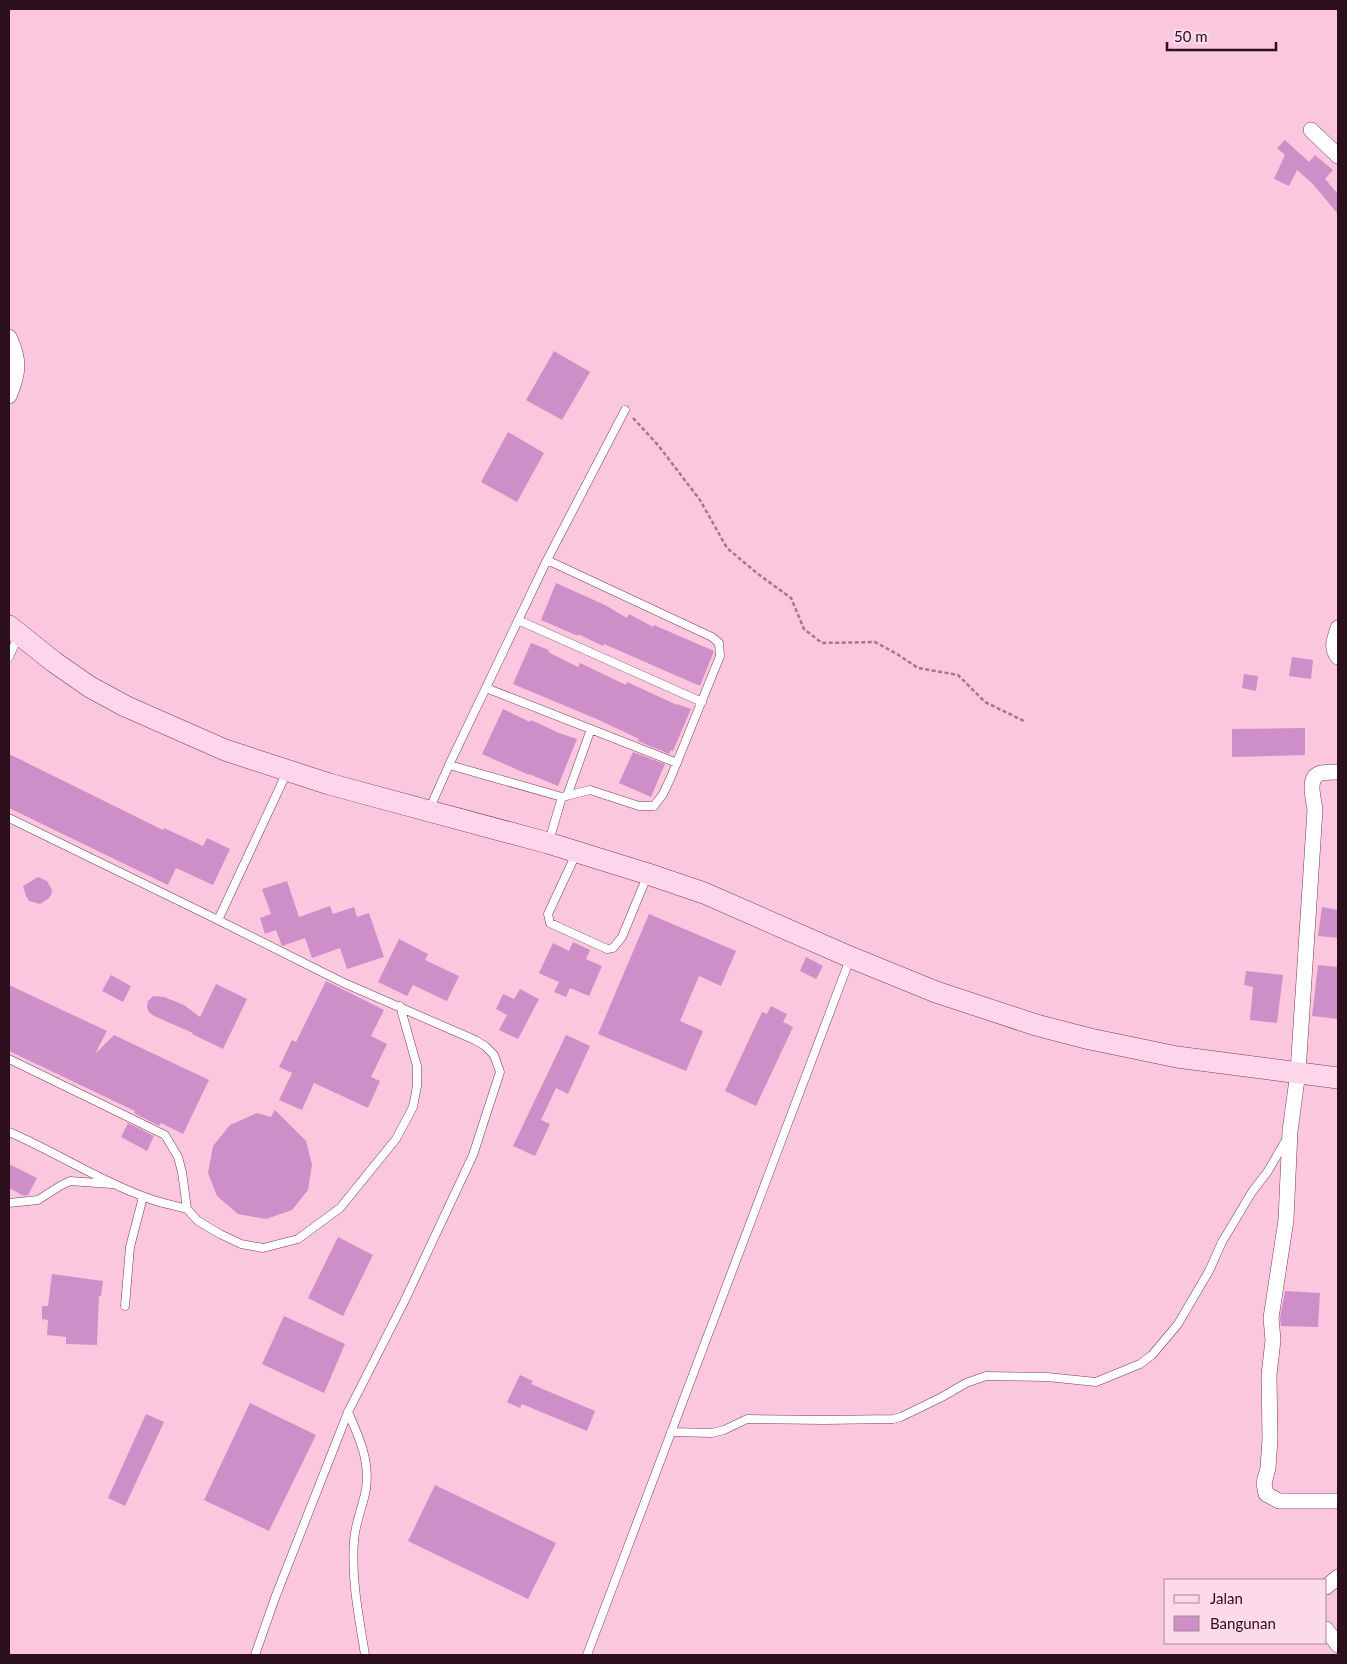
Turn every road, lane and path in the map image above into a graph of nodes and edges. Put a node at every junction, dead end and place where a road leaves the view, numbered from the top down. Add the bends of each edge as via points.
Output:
1 (1311, 130) dead end
2 (1338, 156) edge
3 (9, 337) edge
4 (9, 396) edge
5 (625, 410) joint
6 (547, 560) junction
7 (518, 620) junction
8 (1338, 628) edge
9 (14, 630) edge
10 (9, 657) edge
11 (1338, 657) edge
12 (486, 688) junction
13 (702, 702) junction
14 (1026, 722) dead end
15 (591, 729) junction
16 (676, 763) junction
17 (449, 765) junction
18 (288, 770) junction
19 (1338, 772) edge
20 (564, 797) junction
21 (429, 812) junction
22 (9, 818) edge
23 (548, 844) junction
24 (577, 852) junction
25 (648, 874) junction
26 (218, 920) junction
27 (850, 958) junction
28 (400, 1006) junction
29 (9, 1059) edge
30 (1298, 1072) junction
31 (1338, 1078) edge
32 (1290, 1131) junction
33 (9, 1132) edge
34 (116, 1185) junction
35 (143, 1197) junction
36 (9, 1203) edge
37 (187, 1208) junction
38 (126, 1306) dead end
39 (348, 1412) junction
40 (671, 1432) junction
41 (1338, 1501) edge
42 (1338, 1577) edge
43 (1327, 1586) edge
44 (1327, 1630) edge
45 (1338, 1645) edge
46 (255, 1655) edge
47 (365, 1655) edge
48 (587, 1655) edge

1 - 2 street
3 - 4 street via 16,354 17,371
5 - 6 lane
5 - 14 path via 658,445 700,500 727,548 791,598 804,629 810,634 822,643 875,642 918,668 958,675 985,702
6 - 7 lane
6 - 13 lane via 719,643 720,656
7 - 12 lane
7 - 13 lane
8 - 11 street via 1333,645
9 - 10 lane
9 - 18 street via 90,687 125,706 226,750
12 - 15 lane
12 - 17 lane
13 - 16 lane
15 - 16 lane
15 - 20 lane
16 - 20 lane via 654,806 639,806 590,790
17 - 20 lane
17 - 21 lane
18 - 21 street
18 - 26 lane
19 - 30 street via 1321,773 1312,782 1315,810
20 - 23 lane
21 - 23 street
22 - 26 lane
23 - 24 street
24 - 25 street
24 - 25 lane via 548,914 550,923 607,949 613,948 622,937
25 - 27 street via 704,893
26 - 28 lane via 344,983
27 - 30 street via 936,992 1090,1039 1177,1057
27 - 40 lane
28 - 37 lane via 417,1066 418,1086 413,1107 396,1139 340,1208 298,1239 263,1248 241,1244 220,1234 198,1221
28 - 39 lane via 485,1046 494,1055 500,1072 474,1155
29 - 37 lane via 165,1135 178,1157
30 - 31 street
30 - 32 street
32 - 40 lane via 1268,1172 1222,1242 1178,1324 1152,1355 1140,1364 1096,1382 986,1376 893,1419 747,1419 712,1433
32 - 41 street via 1286,1220 1270,1318 1273,1340 1269,1375 1270,1439 1264,1483 1266,1494 1279,1501
33 - 34 lane
34 - 35 lane
34 - 36 lane via 70,1181 38,1200
35 - 37 lane
35 - 38 lane via 130,1247
39 - 46 lane
39 - 47 lane via 362,1443 367,1464 366,1488 354,1539 354,1578
40 - 48 lane
42 - 43 street
44 - 45 street

